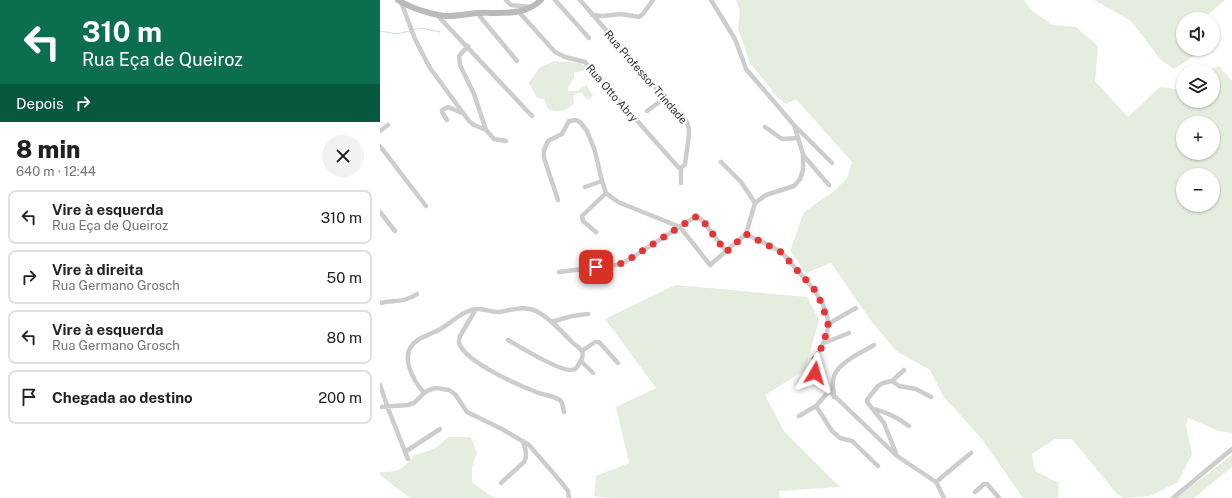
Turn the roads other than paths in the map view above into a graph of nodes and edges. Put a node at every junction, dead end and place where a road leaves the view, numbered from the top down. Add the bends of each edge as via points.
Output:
1 (506, 0) edge
2 (541, 0) edge
3 (555, 0) edge
4 (580, 0) edge
5 (653, 0) edge
6 (711, 0) edge
7 (399, 1) edge
8 (532, 7) junction
9 (519, 12) junction
10 (477, 14) junction
11 (592, 15) junction
12 (438, 16) junction
13 (589, 38) dead end
14 (468, 46) junction
15 (517, 61) dead end
16 (665, 98) junction
17 (647, 110) dead end
18 (462, 113) junction
19 (532, 116) dead end
20 (447, 120) dead end
21 (388, 125) dead end
22 (794, 125) junction
23 (765, 127) dead end
24 (486, 130) junction
25 (380, 131) edge
26 (798, 138) junction
27 (506, 141) dead end
28 (380, 146) edge
29 (803, 154) junction
30 (722, 162) dead end
31 (832, 163) dead end
32 (681, 168) junction
33 (602, 181) junction
34 (681, 183) dead end
35 (830, 185) dead end
36 (585, 187) dead end
37 (606, 193) junction
38 (558, 200) dead end
39 (754, 203) junction
40 (426, 206) dead end
41 (380, 212) edge
42 (680, 227) junction
43 (395, 231) dead end
44 (596, 232) dead end
45 (746, 234) junction
46 (726, 252) junction
47 (559, 272) dead end
48 (417, 294) dead end
49 (380, 303) edge
50 (856, 308) dead end
51 (476, 309) junction
52 (588, 314) dead end
53 (551, 322) junction
54 (828, 324) junction
55 (849, 333) dead end
56 (508, 340) dead end
57 (824, 343) junction
58 (874, 345) dead end
59 (582, 351) junction
60 (581, 360) junction
61 (618, 363) dead end
62 (904, 370) dead end
63 (593, 373) dead end
64 (892, 381) junction
65 (380, 385) edge
66 (829, 391) junction
67 (424, 393) junction
68 (834, 397) junction
69 (931, 397) dead end
70 (816, 406) junction
71 (380, 407) edge
72 (387, 407) junction
73 (873, 409) junction
74 (564, 412) dead end
75 (799, 416) dead end
76 (909, 426) dead end
77 (440, 429) dead end
78 (524, 441) junction
79 (1232, 449) edge
80 (405, 452) junction
81 (971, 453) dead end
82 (897, 456) junction
83 (408, 459) dead end
84 (878, 466) dead end
85 (936, 482) junction
86 (501, 483) dead end
87 (975, 492) dead end
88 (569, 498) edge
89 (944, 498) edge
90 (999, 498) edge
91 (1173, 498) edge

1 - 8 street via 510,5
2 - 8 main road
3 - 13 street
4 - 11 street, Rua Professor Trindade
5 - 11 street via 639,17 621,14
6 - 22 street via 735,39 746,69
7 - 12 main road
7 - 18 street via 430,68
8 - 9 main road
9 - 10 main road
9 - 32 street, Rua Otto Abry via 555,52 585,62
10 - 12 main road
10 - 15 street
11 - 16 street, Rua Professor Trindade
12 - 14 street
14 - 19 street
14 - 24 street via 458,56 458,61 474,94
16 - 17 street
16 - 32 street, Rua Professor Trindade via 686,120 689,129 685,164
18 - 20 street via 448,107 442,110
18 - 24 street via 474,125
21 - 25 street
22 - 26 street
22 - 31 street
23 - 26 street via 782,139
24 - 27 street via 494,139
26 - 29 street
28 - 40 street
29 - 35 street
29 - 39 street via 803,170 794,186 766,195
30 - 39 street via 741,182
32 - 34 street, Rua Professor Trindade
33 - 36 street
33 - 37 street
33 - 38 street via 587,131 580,122 569,121 562,134 548,141 544,150 544,158
37 - 42 street via 618,202
37 - 44 street via 582,216 583,221
39 - 45 street
41 - 43 street
42 - 46 street via 695,217 701,218
42 - 46 street via 710,265
42 - 47 street via 625,262
45 - 46 street
45 - 54 street via 781,252 787,258 814,289
48 - 49 street via 405,300
50 - 54 street
51 - 53 street via 494,312 513,309 536,310
51 - 67 street via 454,319 437,332 416,340 410,348 410,373
51 - 74 street via 458,341 465,352 506,379 559,400
52 - 53 street
53 - 59 street
54 - 57 street
55 - 57 street
56 - 60 street via 551,364 570,370 577,368
57 - 66 street via 817,355 814,370
58 - 68 street via 837,370 833,381
59 - 60 street
59 - 61 street via 597,341
60 - 63 street
62 - 64 street
64 - 69 street
64 - 73 street via 878,386 869,397 867,402
65 - 72 street
66 - 68 street
66 - 70 street
67 - 72 street via 414,403
67 - 78 street via 436,388 449,390 455,394 467,412
68 - 82 street
70 - 75 street
70 - 84 street via 832,431 840,438 852,441
71 - 72 street
72 - 80 street
73 - 76 street via 897,417
73 - 82 street via 884,423
77 - 80 street
78 - 86 street via 524,462
78 - 88 street via 562,482 568,490
79 - 91 street
80 - 83 street
81 - 85 street
82 - 85 street
85 - 89 street
87 - 90 street via 987,484

